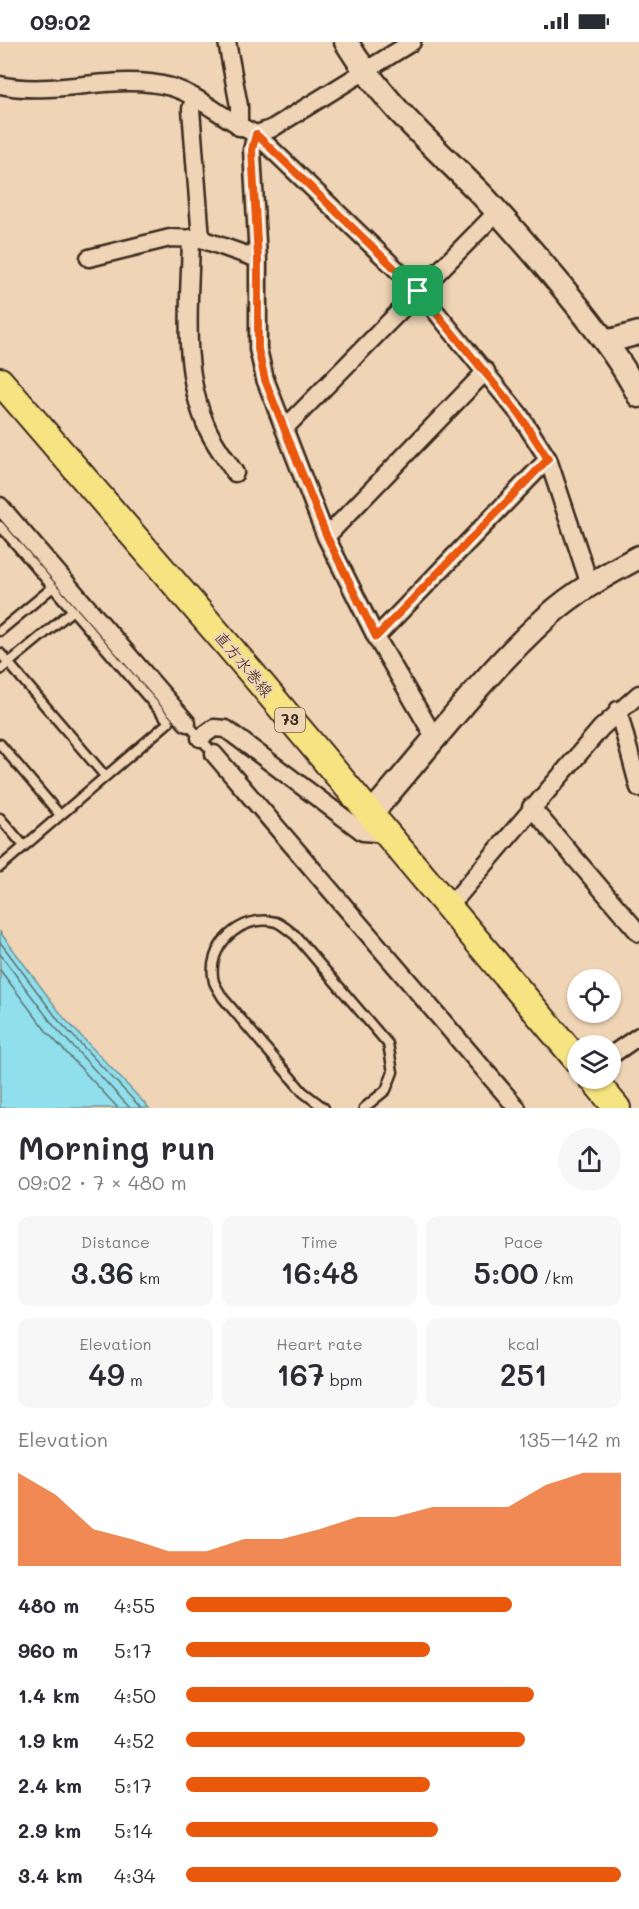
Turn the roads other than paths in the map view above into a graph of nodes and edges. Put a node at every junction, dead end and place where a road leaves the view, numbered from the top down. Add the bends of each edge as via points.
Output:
1 (226, 42) edge
2 (346, 42) edge
3 (411, 42) edge
4 (364, 71) junction
5 (0, 85) edge
6 (194, 99) junction
7 (239, 127) junction
8 (256, 134) junction
9 (497, 212) junction
10 (196, 238) junction
11 (89, 258) dead end
12 (258, 259) junction
13 (418, 291) junction
14 (639, 333) edge
15 (606, 342) junction
16 (486, 371) junction
17 (0, 381) edge
18 (639, 396) edge
19 (284, 429) junction
20 (548, 459) junction
21 (235, 473) dead end
22 (0, 506) edge
23 (0, 526) edge
24 (327, 537) junction
25 (639, 557) edge
26 (590, 585) junction
27 (53, 587) junction
28 (73, 610) junction
29 (0, 631) edge
30 (376, 637) junction
31 (0, 653) edge
32 (8, 663) junction
33 (0, 670) edge
34 (639, 694) edge
35 (618, 710) junction
36 (187, 723) joint
37 (200, 738) junction
38 (436, 740) junction
39 (0, 744) edge
40 (214, 754) joint
41 (105, 776) junction
42 (639, 788) edge
43 (531, 807) junction
44 (60, 815) junction
45 (0, 818) edge
46 (376, 822) junction
47 (24, 846) junction
48 (0, 867) edge
49 (448, 908) junction
50 (639, 933) edge
51 (639, 1036) edge
52 (567, 1048) edge
53 (621, 1048) edge
54 (601, 1089) edge
55 (324, 1108) edge
56 (364, 1108) edge
57 (517, 1108) edge
58 (617, 1108) edge

1 - 7 street via 239,106
2 - 4 street
3 - 4 street
4 - 8 street via 271,129
4 - 9 street via 399,114
5 - 6 street via 59,88 146,82 173,87
6 - 7 street
6 - 10 street via 191,109
7 - 8 street
8 - 12 street via 252,150
8 - 13 street
9 - 13 street
9 - 15 street
10 - 11 street via 170,238
10 - 12 street
10 - 21 street via 189,363 192,384 208,431
12 - 19 street via 258,349
13 - 16 street
13 - 19 street
14 - 15 street
15 - 18 street
16 - 20 street
16 - 24 street
17 - 46 main road, 直方水巻線 / 73
19 - 24 street
20 - 26 street
20 - 30 street
22 - 36 street
23 - 27 lane
24 - 30 street
25 - 26 street
26 - 38 street via 548,616
27 - 28 lane
27 - 29 lane
28 - 32 lane
28 - 41 lane via 169,722
30 - 38 street
31 - 32 lane
32 - 33 lane
32 - 41 lane
34 - 35 street
35 - 42 street
35 - 43 street
36 - 37 lane
37 - 40 lane
37 - 46 street via 214,728 226,729 363,832 376,833
38 - 46 street
39 - 44 lane
40 - 57 street
41 - 44 lane
43 - 49 street
43 - 50 street
44 - 47 lane
45 - 47 lane
46 - 49 main road, 直方水巻線 / 73
47 - 48 lane
49 - 52 main road, 直方水巻線 / 73
51 - 53 street
54 - 58 main road
55 - 56 lane via 303,1092 214,983 217,949 230,933 249,923 277,922 295,934 388,1044 393,1072 386,1090

